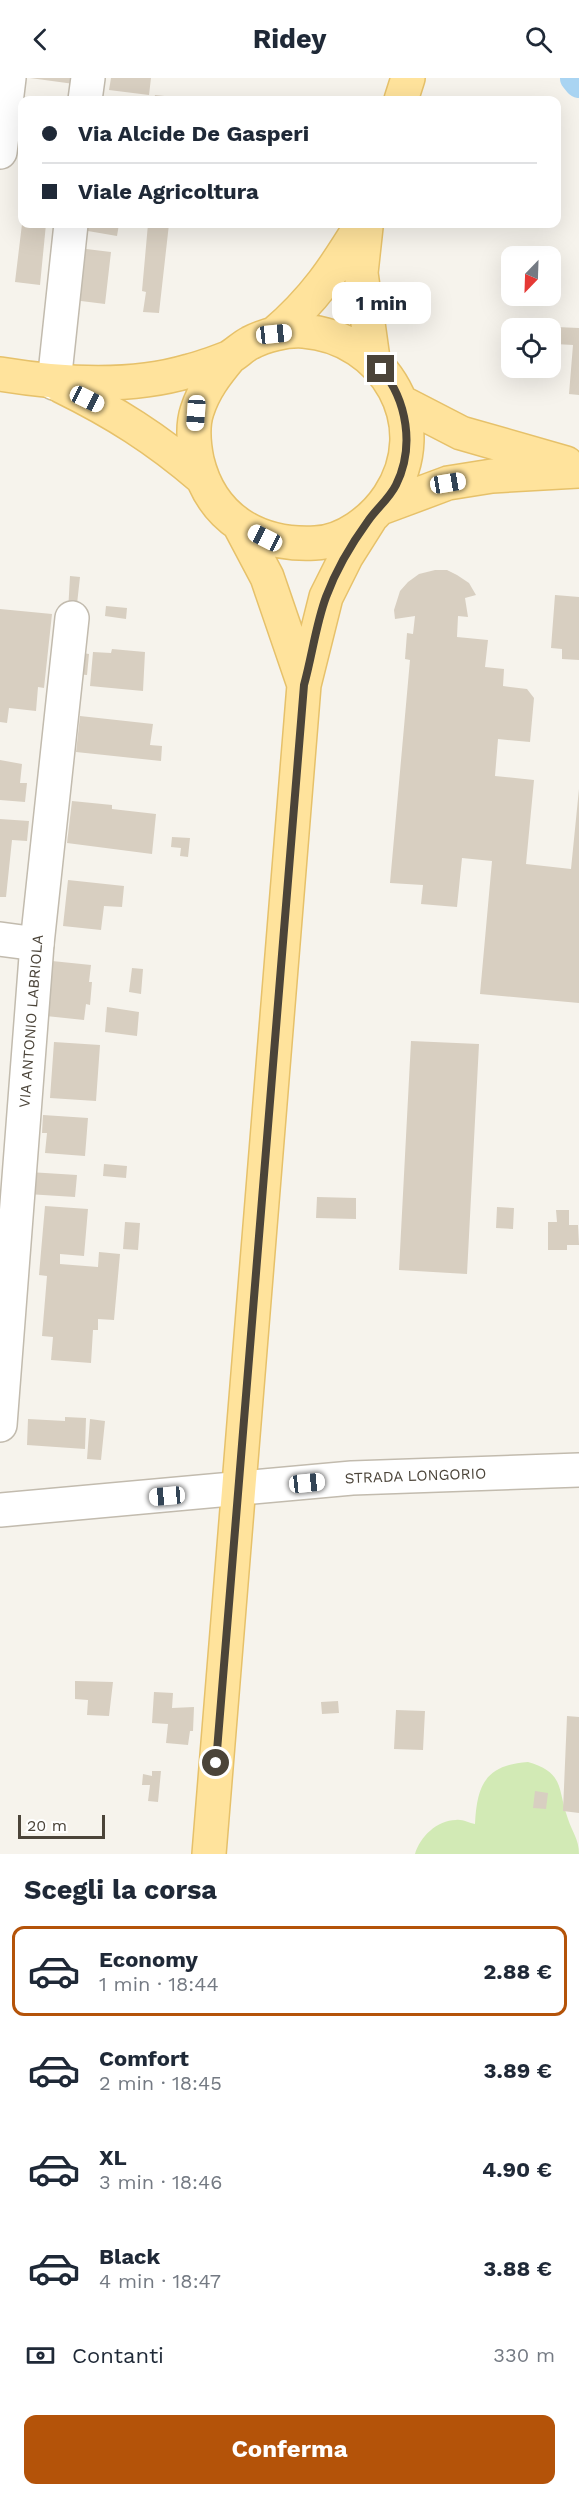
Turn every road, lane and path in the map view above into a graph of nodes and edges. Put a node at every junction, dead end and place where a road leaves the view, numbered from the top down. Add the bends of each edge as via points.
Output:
1 (9, 78) edge
2 (88, 78) edge
3 (408, 78) edge
4 (86, 96) edge
5 (402, 96) edge
6 (0, 152) edge
7 (72, 228) edge
8 (360, 228) edge
9 (367, 228) edge
10 (274, 334) junction
11 (230, 357) junction
12 (373, 359) junction
13 (0, 374) edge
14 (54, 382) junction
15 (401, 402) junction
16 (579, 468) edge
17 (202, 478) junction
18 (375, 513) junction
19 (240, 526) junction
20 (72, 618) dead end
21 (304, 685) junction
22 (0, 939) edge
23 (37, 944) junction
24 (0, 1425) edge
25 (579, 1470) edge
26 (239, 1489) junction
27 (0, 1510) edge
28 (209, 1854) edge

1 - 6 street
2 - 4 street
3 - 5 main road
7 - 14 street
8 - 10 main road via 331,275 296,316
9 - 12 main road via 361,273
10 - 11 main road via 250,343
10 - 12 main road via 327,334
11 - 14 main road via 188,372 152,379
11 - 17 main road via 208,383 196,413 194,446
12 - 15 main road
13 - 14 main road
14 - 17 main road via 143,431
15 - 16 main road via 461,433
15 - 18 main road via 407,430 405,457 397,484
16 - 18 main road via 448,483
17 - 19 main road via 217,505
18 - 19 main road via 346,534 320,543 292,544 265,538
18 - 21 main road via 326,597
19 - 21 main road via 267,577
20 - 23 street, VIA ANTONIO LABRIOLA
21 - 26 main road
22 - 23 street
23 - 24 street, VIA ANTONIO LABRIOLA
25 - 26 street, STRADA LONGORIO via 352,1478
26 - 27 street, STRADA LONGORIO
26 - 28 main road

